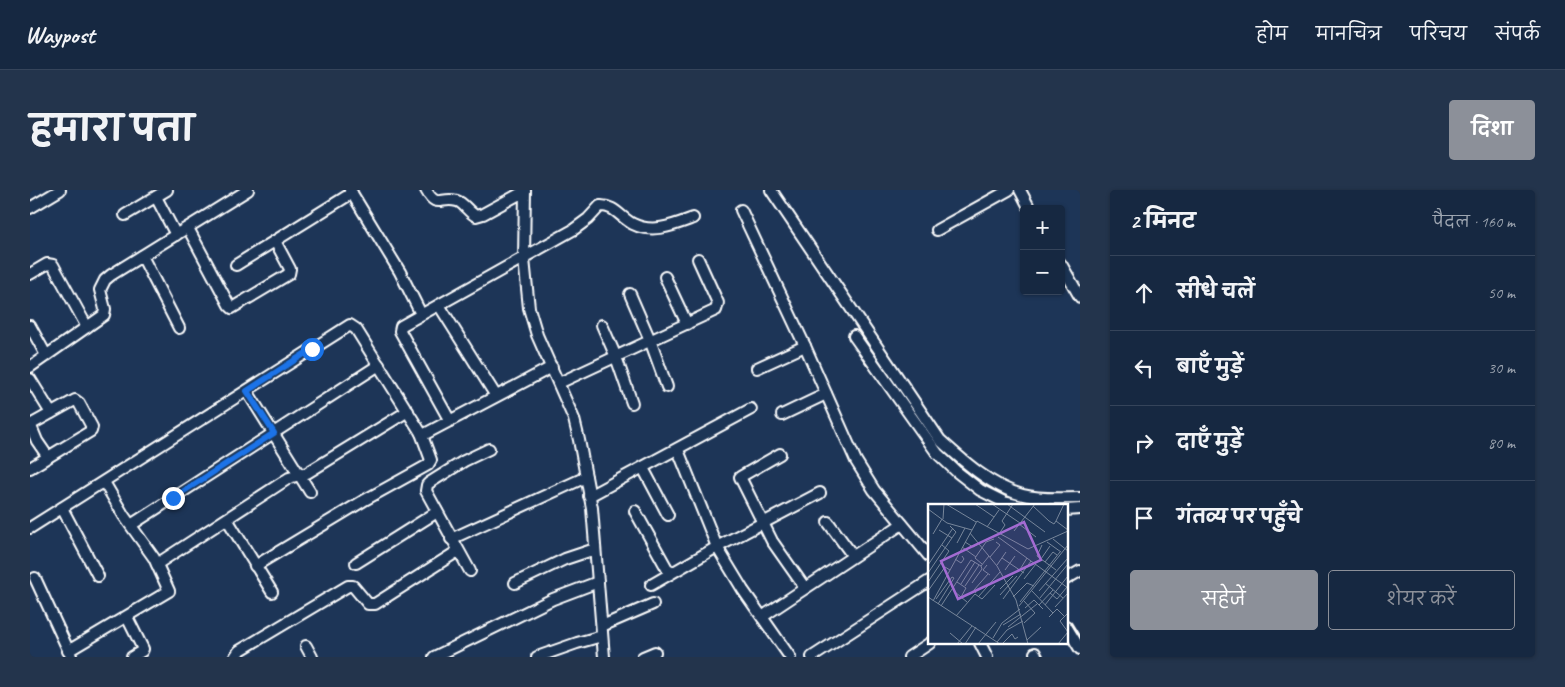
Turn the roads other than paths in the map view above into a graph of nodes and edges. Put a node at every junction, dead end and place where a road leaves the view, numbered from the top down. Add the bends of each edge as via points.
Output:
1 (60, 190) edge
2 (167, 190) edge
3 (248, 190) edge
4 (426, 190) edge
5 (771, 190) edge
6 (1010, 190) edge
7 (1020, 190) edge
8 (525, 191) edge
9 (351, 192) edge
10 (156, 197) junction
11 (1028, 205) edge
12 (30, 208) edge
13 (741, 210) dead end
14 (124, 215) dead end
15 (693, 218) dead end
16 (188, 228) junction
17 (937, 230) dead end
18 (176, 236) junction
19 (274, 242) junction
20 (142, 256) junction
21 (524, 259) junction
22 (698, 259) dead end
23 (236, 265) dead end
24 (1065, 271) edge
25 (30, 274) edge
26 (665, 277) dead end
27 (630, 294) dead end
28 (1080, 297) edge
29 (439, 305) junction
30 (421, 314) junction
31 (687, 324) junction
32 (602, 325) dead end
33 (30, 326) edge
34 (87, 327) junction
35 (180, 328) dead end
36 (854, 336) dead end
37 (650, 340) junction
38 (805, 346) junction
39 (46, 355) junction
40 (616, 356) junction
41 (379, 365) junction
42 (30, 367) edge
43 (552, 367) junction
44 (757, 368) dead end
45 (30, 379) edge
46 (559, 383) junction
47 (667, 387) dead end
48 (247, 391) junction
49 (826, 394) junction
50 (496, 396) junction
51 (632, 403) dead end
52 (751, 409) dead end
53 (408, 411) junction
54 (50, 413) junction
55 (782, 415) dead end
56 (450, 421) junction
57 (30, 424) edge
58 (274, 433) junction
59 (421, 433) junction
60 (489, 449) dead end
61 (678, 450) junction
62 (780, 454) dead end
63 (48, 457) junction
64 (30, 468) edge
65 (644, 468) junction
66 (299, 475) junction
67 (586, 477) junction
68 (104, 482) junction
69 (310, 492) dead end
70 (820, 493) dead end
71 (589, 496) junction
72 (1080, 498) edge
73 (1012, 504) edge
74 (62, 508) junction
75 (635, 511) dead end
76 (437, 512) junction
77 (668, 515) dead end
78 (226, 519) junction
79 (828, 522) dead end
80 (763, 523) junction
81 (902, 524) junction
82 (131, 525) junction
83 (30, 528) edge
84 (452, 539) junction
85 (717, 547) junction
86 (595, 549) junction
87 (458, 551) junction
88 (928, 555) edge
89 (854, 556) junction
90 (356, 563) dead end
91 (158, 564) junction
92 (255, 566) junction
93 (470, 571) dead end
94 (1080, 571) edge
95 (670, 574) junction
96 (98, 576) dead end
97 (35, 578) dead end
98 (1068, 578) edge
99 (598, 582) junction
100 (928, 582) edge
101 (515, 583) dead end
102 (651, 585) dead end
103 (805, 588) junction
104 (272, 592) dead end
105 (653, 604) dead end
106 (127, 617) junction
107 (762, 617) junction
108 (1068, 629) edge
109 (602, 631) junction
110 (928, 644) edge
111 (980, 644) edge
112 (306, 646) dead end
113 (1080, 649) edge
114 (655, 652) dead end
115 (70, 654) edge
116 (132, 657) edge
117 (235, 657) edge
118 (312, 657) edge
119 (434, 657) edge
120 (537, 657) edge
121 (604, 657) edge
122 (643, 657) edge
123 (790, 657) edge
124 (812, 657) edge
125 (909, 657) edge
126 (987, 657) edge

1 - 12 street
2 - 10 street
3 - 16 street
4 - 8 street via 435,201 456,200 476,216
5 - 72 street via 940,440 974,468 1011,491 1043,498
6 - 17 street
7 - 11 street
8 - 21 street
9 - 19 street
9 - 30 street via 400,272
10 - 14 street
10 - 18 street
13 - 38 street
15 - 21 street via 670,227 643,228 632,224 612,208 600,206 581,226
16 - 18 street
16 - 19 street via 232,308 289,274 290,269
18 - 20 street
19 - 23 street
20 - 34 street via 105,280 100,290 104,315
20 - 35 street
21 - 29 street
21 - 43 street via 532,320
22 - 31 street via 719,306
24 - 28 street
25 - 34 street via 47,264 53,266
26 - 31 street
27 - 37 street
29 - 30 street
29 - 50 street
30 - 56 street via 401,326 400,331
31 - 37 street
32 - 40 street
33 - 39 street
34 - 39 street
36 - 73 street via 937,453 980,490
37 - 40 street
37 - 47 street
38 - 44 street
38 - 49 street
39 - 42 street
40 - 46 street
40 - 51 street
41 - 48 street via 356,329 350,325
41 - 53 street
41 - 58 street
43 - 46 street
43 - 50 street
45 - 54 street
46 - 67 street via 574,419
48 - 58 street
48 - 68 street
49 - 55 street
49 - 81 street via 856,461 874,490
50 - 56 street
52 - 61 street
53 - 59 street
53 - 66 street
54 - 57 street
54 - 63 street via 75,400 92,427
56 - 59 street via 426,434
57 - 63 street
58 - 66 street
58 - 82 street
59 - 92 street via 431,460 428,465
60 - 76 street via 426,485
61 - 65 street
61 - 85 street
62 - 80 street via 740,477
63 - 64 street
65 - 71 street
65 - 77 street
66 - 69 street
66 - 78 street via 289,478
67 - 71 street
67 - 84 street
68 - 74 street
68 - 82 street
70 - 80 street
71 - 86 street
74 - 83 street
74 - 96 street
75 - 95 street
76 - 84 street
76 - 90 street
78 - 91 street
78 - 92 street
79 - 89 street
80 - 85 street
80 - 103 street
81 - 88 street
81 - 89 street
82 - 91 street
84 - 87 street
85 - 95 street
85 - 107 street
86 - 99 street
86 - 101 street via 565,559
87 - 93 street
87 - 117 street via 375,604 368,604 353,586 348,586 239,651
89 - 103 street
91 - 106 street via 169,591
92 - 104 street
94 - 98 street
95 - 102 street
97 - 115 street
99 - 109 street
99 - 119 street via 553,599
100 - 124 street
103 - 107 street
105 - 109 street
106 - 115 street
106 - 116 street via 143,648
107 - 123 street
108 - 113 street
109 - 120 street
109 - 121 street
110 - 125 street
111 - 126 street
112 - 118 street
114 - 122 street

